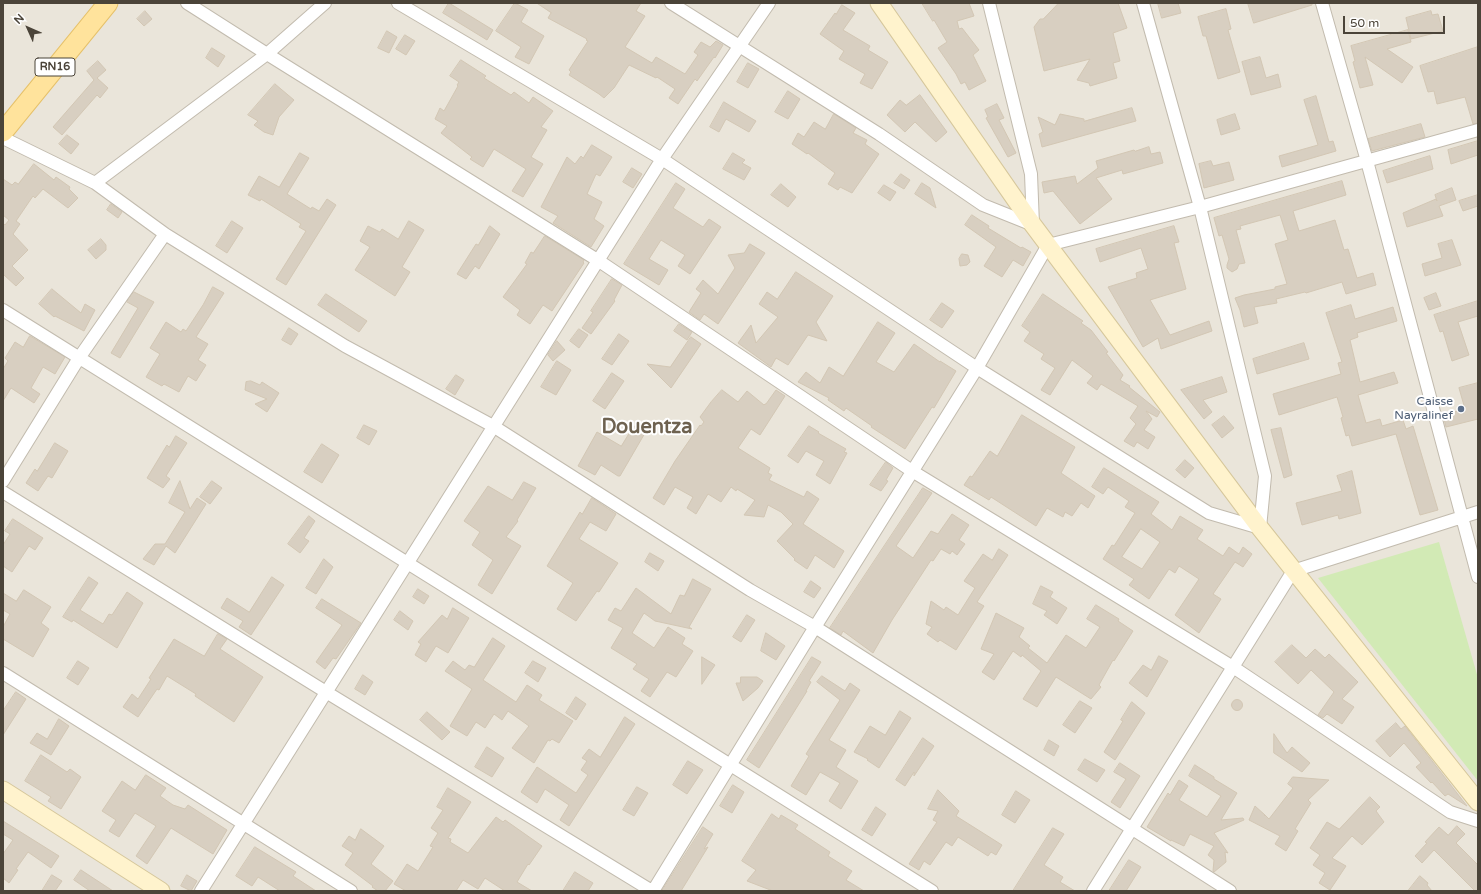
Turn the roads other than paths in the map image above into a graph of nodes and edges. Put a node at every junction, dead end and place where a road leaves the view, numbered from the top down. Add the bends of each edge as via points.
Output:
1 (108, 3) edge
2 (187, 3) edge
3 (325, 3) edge
4 (398, 3) edge
5 (671, 3) edge
6 (769, 3) edge
7 (879, 3) edge
8 (989, 3) edge
9 (1143, 3) edge
10 (1322, 3) edge
11 (740, 46) junction
12 (267, 54) junction
13 (1478, 130) edge
14 (3, 132) edge
15 (3, 138) edge
16 (662, 159) junction
17 (1367, 161) junction
18 (95, 183) junction
19 (1200, 207) junction
20 (1033, 225) junction
21 (165, 234) junction
22 (1048, 245) junction
23 (599, 261) junction
24 (3, 310) edge
25 (79, 358) junction
26 (977, 368) junction
27 (493, 426) junction
28 (912, 471) junction
29 (3, 481) edge
30 (3, 492) edge
31 (1478, 512) edge
32 (1462, 517) junction
33 (1260, 528) junction
34 (407, 562) junction
35 (1293, 571) junction
36 (1478, 577) edge
37 (815, 627) junction
38 (1233, 667) junction
39 (3, 673) edge
40 (326, 692) junction
41 (730, 765) junction
42 (3, 790) edge
43 (1478, 802) edge
44 (1478, 821) edge
45 (244, 823) junction
46 (1132, 828) junction
47 (161, 891) edge
48 (201, 891) edge
49 (351, 891) edge
50 (653, 891) edge
51 (932, 891) edge
52 (1093, 891) edge
53 (1230, 891) edge

1 - 14 main road, RN16
2 - 12 street
3 - 12 street
4 - 16 street
5 - 11 street
6 - 11 street
7 - 20 main road
8 - 20 street via 1031,174
9 - 19 street
10 - 17 street
11 - 16 street
11 - 20 street via 879,134 983,205
12 - 18 street
12 - 23 street
13 - 17 street
15 - 18 street
16 - 23 street
16 - 26 street
17 - 19 street
17 - 32 street
18 - 21 street
19 - 22 street
19 - 33 street via 1265,476
20 - 22 main road
21 - 25 street
21 - 27 street via 345,346
22 - 26 street
22 - 33 main road
23 - 27 street
23 - 28 street
24 - 25 street
25 - 29 street
25 - 34 street
26 - 28 street
26 - 33 street via 1210,513
27 - 34 street
27 - 37 street via 750,590
28 - 37 street
28 - 38 street
30 - 40 street
31 - 32 street
32 - 35 street
32 - 36 street
33 - 35 main road
34 - 40 street
34 - 41 street
35 - 38 street
35 - 43 main road
37 - 41 street
37 - 46 street
38 - 44 street via 1450,812
38 - 46 street
39 - 45 street
40 - 45 street
40 - 50 street
41 - 50 street
41 - 51 street
42 - 47 main road
45 - 48 street
45 - 49 street
46 - 52 street
46 - 53 street

